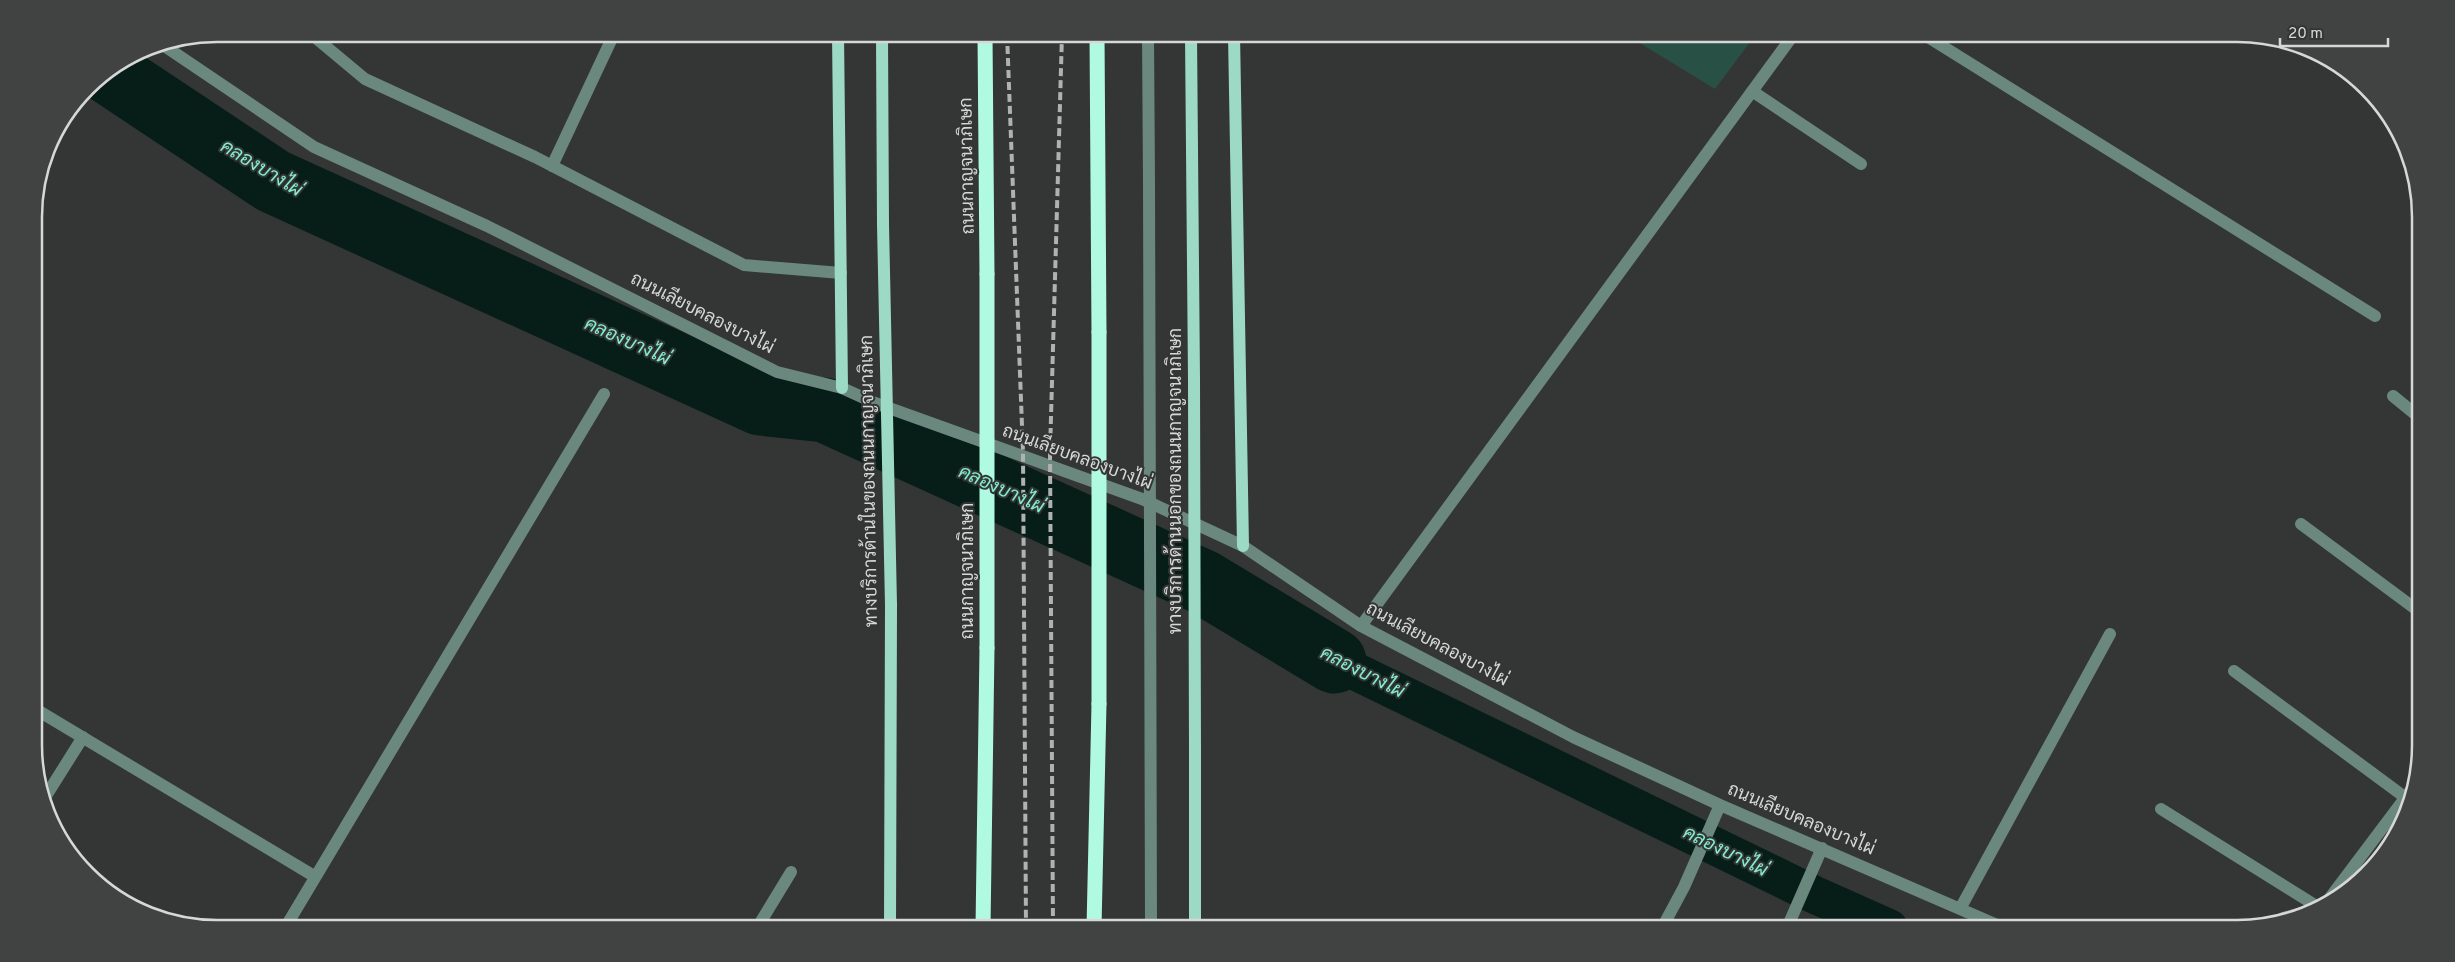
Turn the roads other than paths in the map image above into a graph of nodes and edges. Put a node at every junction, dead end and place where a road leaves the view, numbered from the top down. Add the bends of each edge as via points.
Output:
1 (1234, 42) edge
2 (1788, 42) edge
3 (1936, 42) edge
4 (321, 43) edge
5 (610, 43) edge
6 (838, 43) edge
7 (882, 43) edge
8 (985, 43) edge
9 (1097, 43) edge
10 (1148, 43) edge
11 (1191, 43) edge
12 (169, 50) edge
13 (1752, 91) junction
14 (1861, 164) dead end
15 (552, 166) junction
16 (841, 274) junction
17 (2375, 316) dead end
18 (842, 388) junction
19 (604, 394) dead end
20 (2392, 396) dead end
21 (2412, 412) edge
22 (2301, 524) dead end
23 (1243, 546) junction
24 (2412, 605) edge
25 (1361, 626) junction
26 (2110, 634) dead end
27 (2234, 671) dead end
28 (42, 713) edge
29 (83, 737) junction
30 (49, 791) edge
31 (2404, 797) edge
32 (2402, 804) edge
33 (1720, 805) junction
34 (2161, 809) dead end
35 (1822, 848) junction
36 (792, 872) dead end
37 (314, 876) junction
38 (2337, 888) edge
39 (2311, 903) edge
40 (1960, 909) junction
41 (1667, 919) edge
42 (1791, 919) edge
43 (1983, 919) edge
44 (289, 920) edge
45 (762, 920) edge
46 (890, 920) edge
47 (983, 920) edge
48 (1094, 920) edge
49 (1151, 920) edge
50 (1196, 920) edge

1 - 23 main road
2 - 13 street
3 - 17 street
4 - 15 street via 365,79
5 - 15 street
6 - 16 main road
7 - 46 main road, ทางบริการด้านในของถนนกาญจนาภิเษก, bridge via 891,605
8 - 47 highway, ถนนกาญจนาภิเษก, bridge via 988,274
9 - 48 highway, bridge via 1099,704
10 - 49 street, bridge
11 - 50 main road, ทางบริการด้านนอกของถนนกาญจนาภิเษก, bridge
12 - 18 street, ถนนเลียบคลองบางไผ่ via 314,147 487,226 778,372
13 - 14 street
13 - 25 street
15 - 16 street via 744,265
16 - 18 main road
18 - 23 street, ถนนเลียบคลองบางไผ่ via 875,403 1142,499
19 - 37 street
20 - 21 street
22 - 24 street
23 - 25 street, ถนนเลียบคลองบางไผ่
25 - 33 street, ถนนเลียบคลองบางไผ่ via 1573,737
26 - 40 street
27 - 31 street
28 - 29 street
29 - 30 street
29 - 37 street
32 - 38 street
33 - 35 street, ถนนเลียบคลองบางไผ่
33 - 41 street
34 - 39 street
35 - 40 street, ถนนเลียบคลองบางไผ่
35 - 42 street
36 - 45 street
37 - 44 street
40 - 43 street, ถนนเลียบคลองบางไผ่

